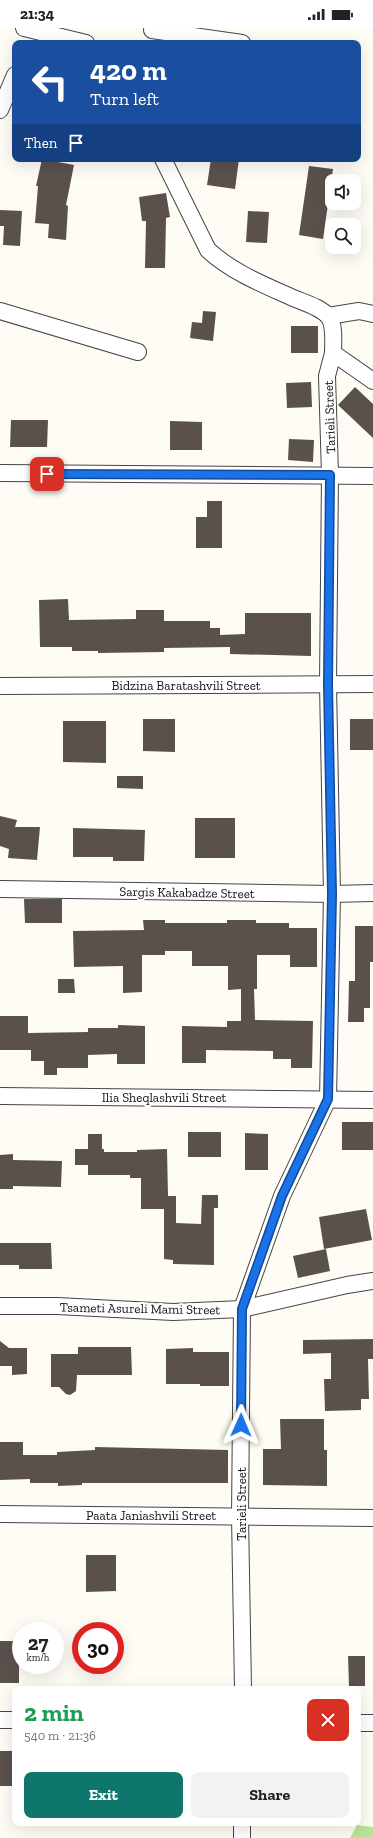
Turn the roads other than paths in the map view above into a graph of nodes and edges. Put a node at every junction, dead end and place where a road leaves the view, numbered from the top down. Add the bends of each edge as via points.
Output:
1 (28, 34) edge
2 (151, 34) edge
3 (67, 40) edge
4 (212, 40) edge
5 (12, 82) edge
6 (0, 110) edge
7 (164, 162) edge
8 (0, 311) edge
9 (373, 314) edge
10 (328, 316) junction
11 (138, 352) dead end
12 (333, 353) junction
13 (373, 381) edge
14 (0, 474) edge
15 (330, 475) junction
16 (373, 476) edge
17 (328, 684) junction
18 (373, 684) edge
19 (0, 686) edge
20 (0, 889) edge
21 (373, 893) edge
22 (332, 894) junction
23 (0, 1096) edge
24 (328, 1099) junction
25 (373, 1100) edge
26 (373, 1281) edge
27 (0, 1306) edge
28 (242, 1309) junction
29 (0, 1514) edge
30 (240, 1516) junction
31 (373, 1518) edge
32 (243, 1686) edge
33 (0, 1720) edge
34 (12, 1720) edge
35 (361, 1723) edge
36 (373, 1723) edge
37 (242, 1826) edge
38 (242, 1838) edge

1 - 3 street
2 - 4 street
5 - 6 street
7 - 10 street via 208,250 220,261 248,277
8 - 11 street
9 - 10 street via 359,312
10 - 12 street, Tarieli Street via 332,324
12 - 13 street
12 - 15 street, Tarieli Street via 327,376
14 - 15 street
15 - 16 street
15 - 17 street, Tarieli Street
17 - 18 street, Bidzina Baratashvili Street
17 - 19 street, Bidzina Baratashvili Street
17 - 22 street, Tarieli Street
20 - 22 street, Sargis Kakabadze Street
21 - 22 street, Sargis Kakabadze Street
22 - 24 street, Tarieli Street
23 - 24 street, Ilia Sheqlashvili Street
24 - 25 street, Ilia Sheqlashvili Street
24 - 28 street, Tarieli Street via 282,1196
26 - 28 street, Tsameti Asureli Mami Street
27 - 28 street, Tsameti Asureli Mami Street via 173,1312
28 - 30 street, Tarieli Street
29 - 30 street, Paata Janiashvili Street
30 - 31 street, Paata Janiashvili Street
30 - 32 street, Tarieli Street
33 - 34 street
35 - 36 street
37 - 38 street

